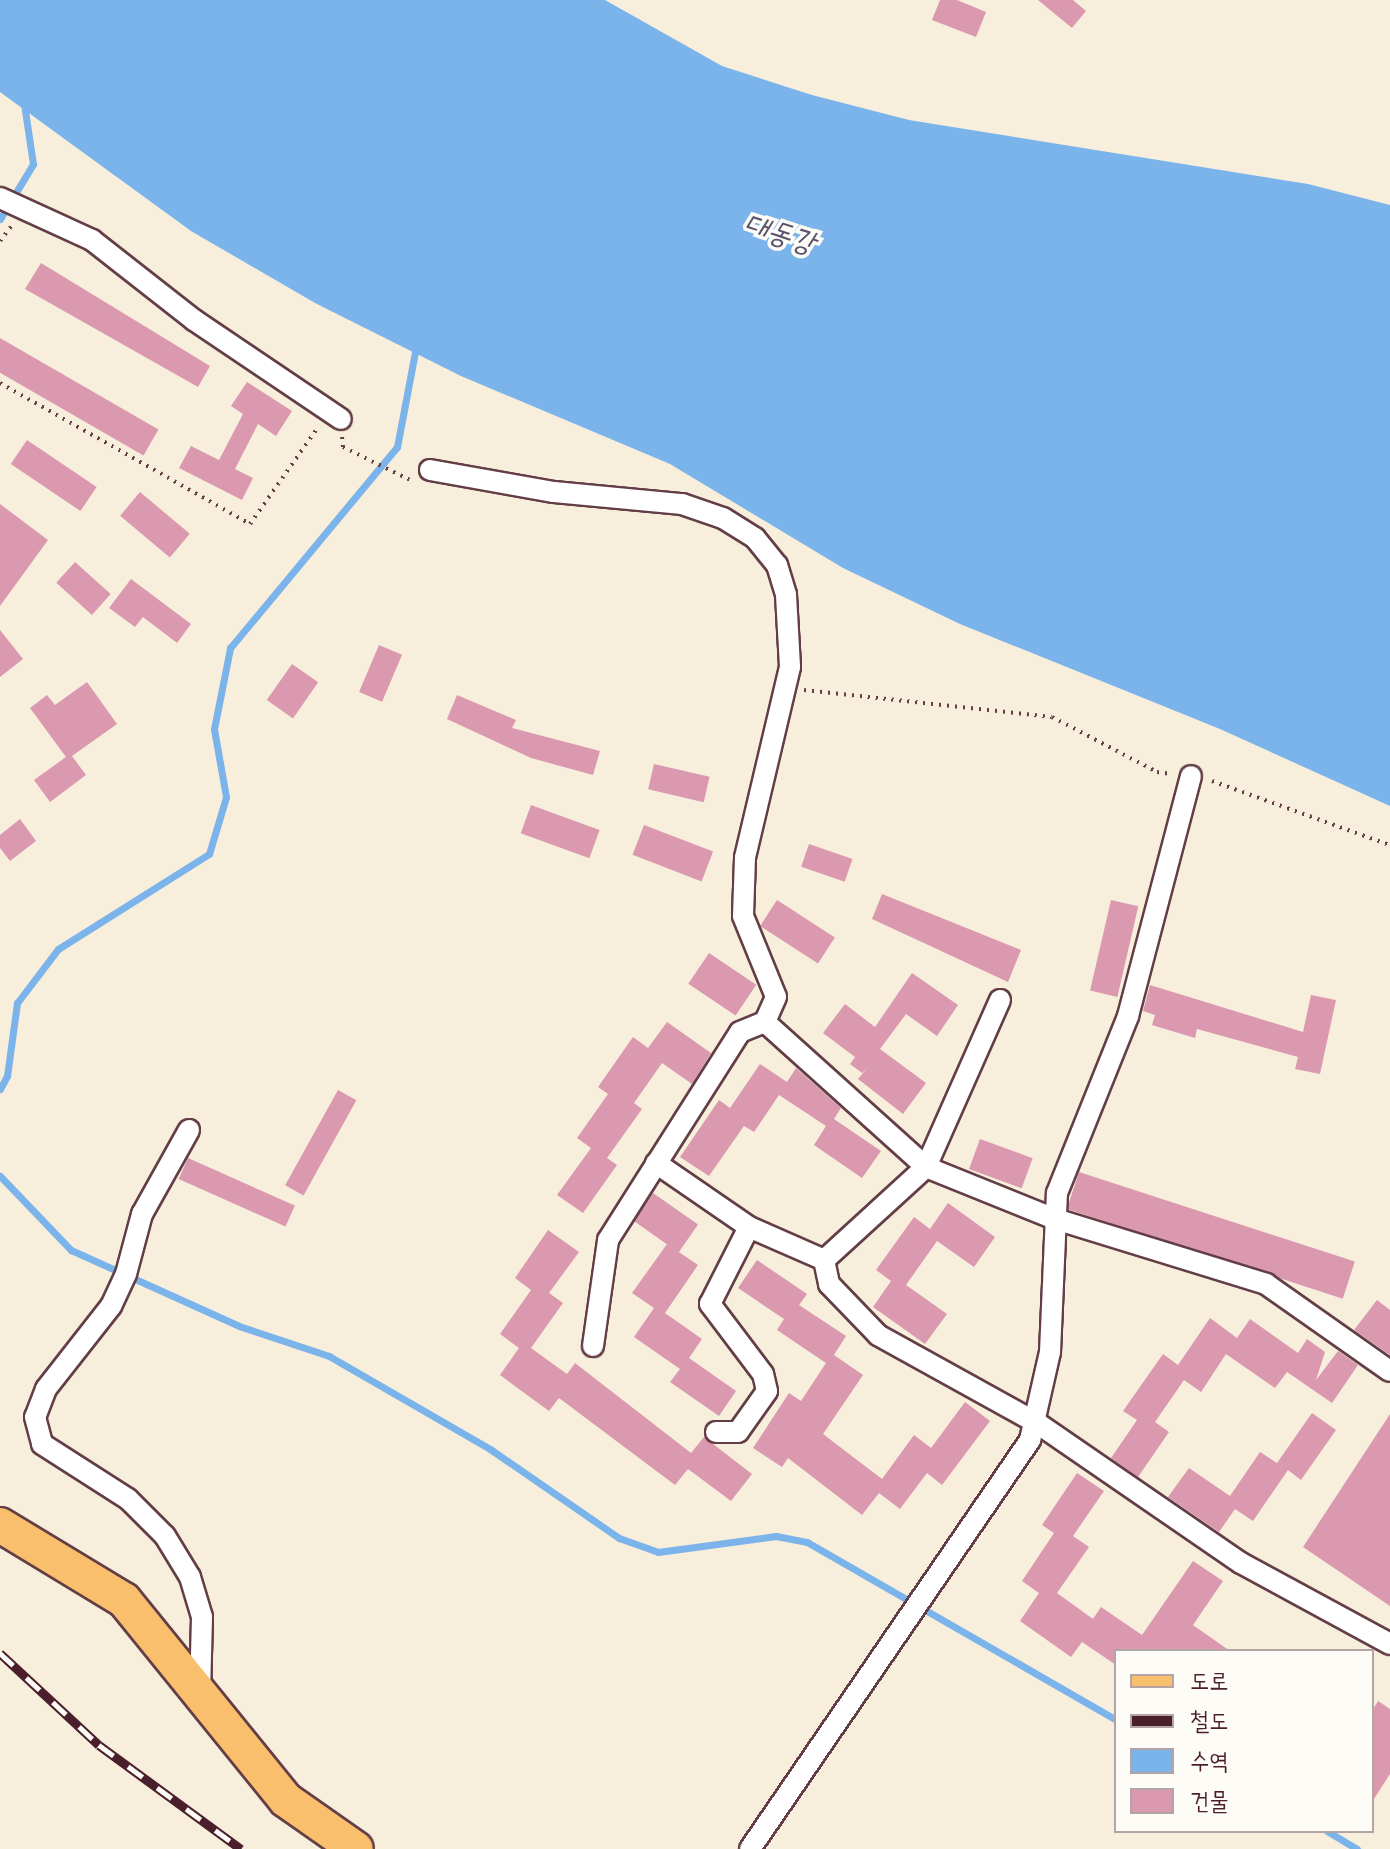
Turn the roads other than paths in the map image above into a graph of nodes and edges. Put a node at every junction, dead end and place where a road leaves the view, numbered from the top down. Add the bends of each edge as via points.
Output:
1 (0, 198) edge
2 (336, 415) road end
3 (430, 470) dead end
4 (1191, 776) road end
5 (1000, 1000) dead end
6 (765, 1022) junction
7 (189, 1130) dead end
8 (656, 1163) junction
9 (926, 1167) junction
10 (1055, 1219) junction
11 (749, 1227) junction
12 (824, 1260) junction
13 (593, 1346) dead end
14 (1390, 1371) edge
15 (1037, 1423) junction
16 (716, 1432) dead end
17 (0, 1525) edge
18 (1390, 1644) edge
19 (200, 1696) junction
20 (356, 1849) edge
21 (750, 1849) edge

1 - 2 street via 92,240 194,320
3 - 6 street via 554,492 682,504 723,518 755,538 777,565 786,595 790,667 745,858 743,916 776,997
4 - 10 street via 1128,1016 1057,1193
5 - 9 street
6 - 8 street via 740,1032
6 - 9 street
7 - 19 street via 142,1214 111,1306 46,1389 35,1417 42,1444 128,1499 165,1536 190,1577 202,1617
8 - 11 street
8 - 13 street via 608,1240
9 - 10 street
9 - 12 street
10 - 14 street via 1266,1284
10 - 15 street via 1050,1352
11 - 12 street
11 - 16 street via 710,1304 763,1374 767,1391 738,1432
12 - 15 street via 829,1284 878,1335
15 - 18 street via 1241,1563
15 - 21 street
17 - 19 main road via 124,1600
19 - 20 main road via 286,1800

